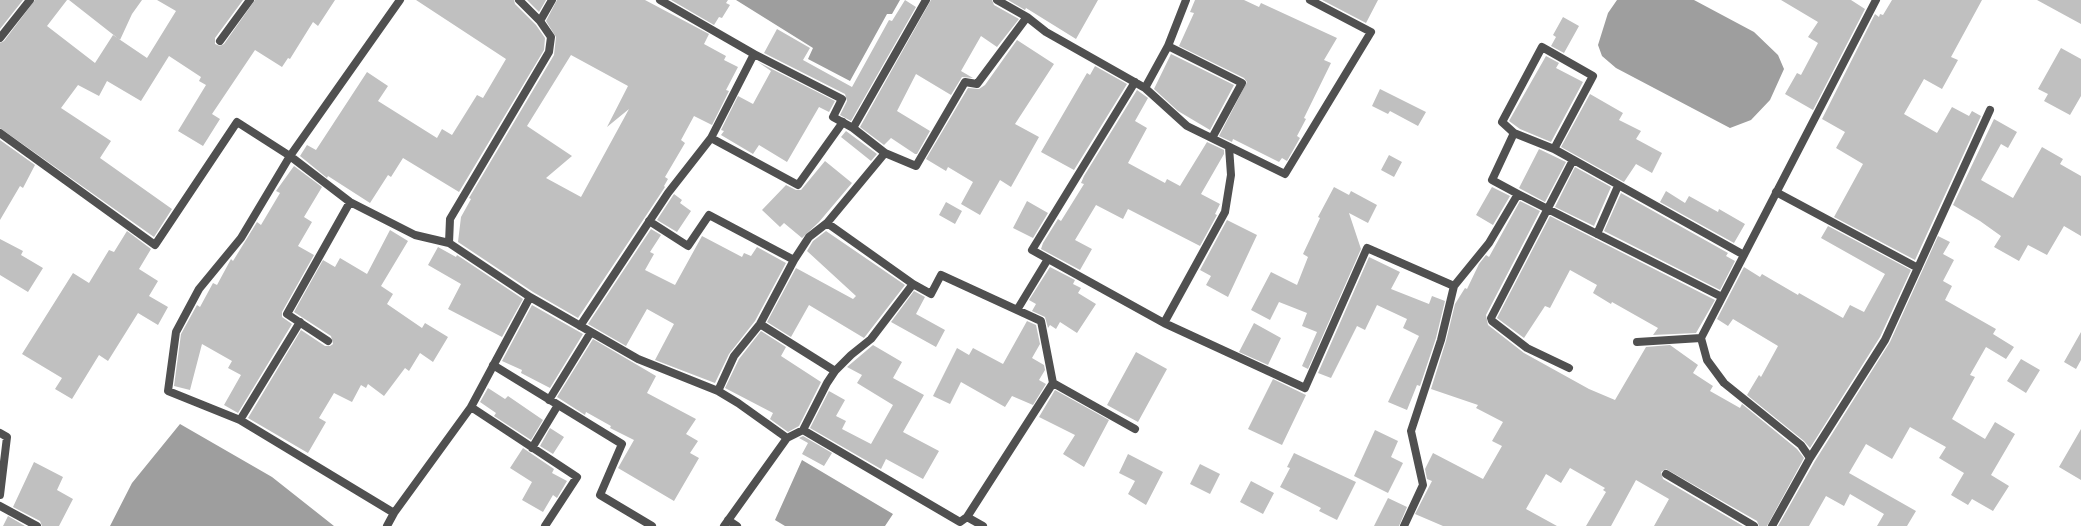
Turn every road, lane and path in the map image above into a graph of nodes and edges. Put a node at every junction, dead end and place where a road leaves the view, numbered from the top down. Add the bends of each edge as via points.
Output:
1 (30, 0) edge
2 (250, 0) edge
3 (400, 0) edge
4 (519, 0) edge
5 (552, 0) edge
6 (926, 0) edge
7 (997, 0) edge
8 (1186, 0) edge
9 (1310, 0) edge
10 (1876, 0) edge
11 (664, 1) edge
12 (1027, 17) junction
13 (540, 20) junction
14 (0, 38) edge
15 (220, 41) dead end
16 (1168, 46) junction
17 (754, 54) junction
18 (1135, 82) junction
19 (1145, 88) junction
20 (1990, 110) dead end
21 (843, 122) junction
22 (853, 128) junction
23 (1514, 132) junction
24 (0, 133) edge
25 (711, 138) junction
26 (1212, 138) junction
27 (1229, 147) junction
28 (1554, 149) junction
29 (885, 153) junction
30 (290, 156) junction
31 (1573, 160) junction
32 (1618, 186) junction
33 (1776, 192) junction
34 (1518, 194) junction
35 (350, 202) junction
36 (1549, 210) junction
37 (649, 221) junction
38 (827, 223) junction
39 (1597, 234) junction
40 (449, 244) junction
41 (1744, 255) junction
42 (1048, 259) junction
43 (794, 260) junction
44 (1918, 268) junction
45 (913, 284) junction
46 (1454, 286) junction
47 (530, 297) junction
48 (1722, 297) junction
49 (1017, 310) junction
50 (300, 322) junction
51 (1164, 323) junction
52 (760, 324) junction
53 (580, 326) junction
54 (591, 332) junction
55 (1701, 338) junction
56 (328, 341) dead end
57 (1637, 342) dead end
58 (493, 365) junction
59 (1569, 368) dead end
60 (835, 371) junction
61 (1053, 383) junction
62 (718, 391) junction
63 (549, 400) junction
64 (558, 405) junction
65 (471, 407) junction
66 (240, 420) junction
67 (1135, 429) dead end
68 (803, 430) junction
69 (0, 433) edge
70 (787, 438) junction
71 (532, 448) junction
72 (1810, 458) junction
73 (1666, 474) dead end
74 (0, 494) edge
75 (0, 506) edge
76 (394, 513) junction
77 (967, 517) junction
78 (726, 523) edge
79 (37, 526) edge
80 (387, 526) edge
81 (545, 526) edge
82 (652, 526) edge
83 (737, 526) edge
84 (983, 526) edge
85 (1404, 526) edge
86 (1754, 526) edge
87 (1772, 526) edge

1 - 14 street
2 - 15 street
3 - 30 street
4 - 13 street
5 - 13 street
6 - 22 street
7 - 12 street
8 - 16 street
9 - 27 street via 1371,32 1285,174
10 - 33 street
11 - 17 street
12 - 18 street via 1046,32
12 - 29 street via 977,84 965,82 916,166
13 - 40 street via 551,37 549,52 450,219
16 - 19 street
16 - 26 street via 1242,82
17 - 21 street via 842,99 834,117
17 - 25 street
18 - 19 street
18 - 42 street via 1032,250
19 - 26 street via 1187,126
20 - 44 street
21 - 22 street
21 - 25 street via 798,185
22 - 29 street
23 - 28 street
23 - 28 street via 1502,122 1542,47 1593,76
23 - 34 street via 1492,180
24 - 30 street via 155,245 237,122
25 - 37 street
26 - 27 street
27 - 51 street via 1231,175 1225,212
28 - 31 street
29 - 38 street
30 - 35 street
30 - 66 street via 241,238 199,289 176,332 168,391
31 - 32 street
31 - 36 street
32 - 39 street
32 - 41 street
33 - 41 street
33 - 44 street
34 - 36 street
34 - 46 street via 1489,243
35 - 40 street via 415,235
35 - 50 street via 287,314
36 - 39 street
36 - 59 street via 1491,318 1527,348
37 - 43 street via 688,246 709,215
37 - 53 street
38 - 43 street via 809,237
38 - 45 street
39 - 48 street
40 - 47 street
41 - 48 street
42 - 49 street
42 - 51 street
43 - 52 street
44 - 72 street via 1885,340
45 - 49 street via 932,294 941,275
45 - 60 street via 871,339
46 - 51 street via 1367,248 1305,388
46 - 85 street via 1441,340 1411,431 1423,485
47 - 53 street
47 - 58 street
48 - 55 street
49 - 61 street via 1040,321
50 - 56 street
50 - 66 street
52 - 60 street
52 - 62 street via 734,356
53 - 54 street
54 - 62 street via 638,359
54 - 63 street
55 - 57 street
55 - 72 street via 1707,360 1724,383 1801,445
58 - 63 street
58 - 65 street
60 - 68 street
61 - 67 street
61 - 77 street
62 - 70 street via 752,411
63 - 64 street
64 - 71 street
64 - 82 street via 622,444 600,495
65 - 71 street
65 - 76 street
66 - 76 street
68 - 70 street
68 - 77 street via 960,522
69 - 74 street via 7,437
70 - 78 street
71 - 81 street via 577,478
72 - 87 street
73 - 86 street
75 - 79 street
76 - 80 street
77 - 84 street
78 - 83 street

